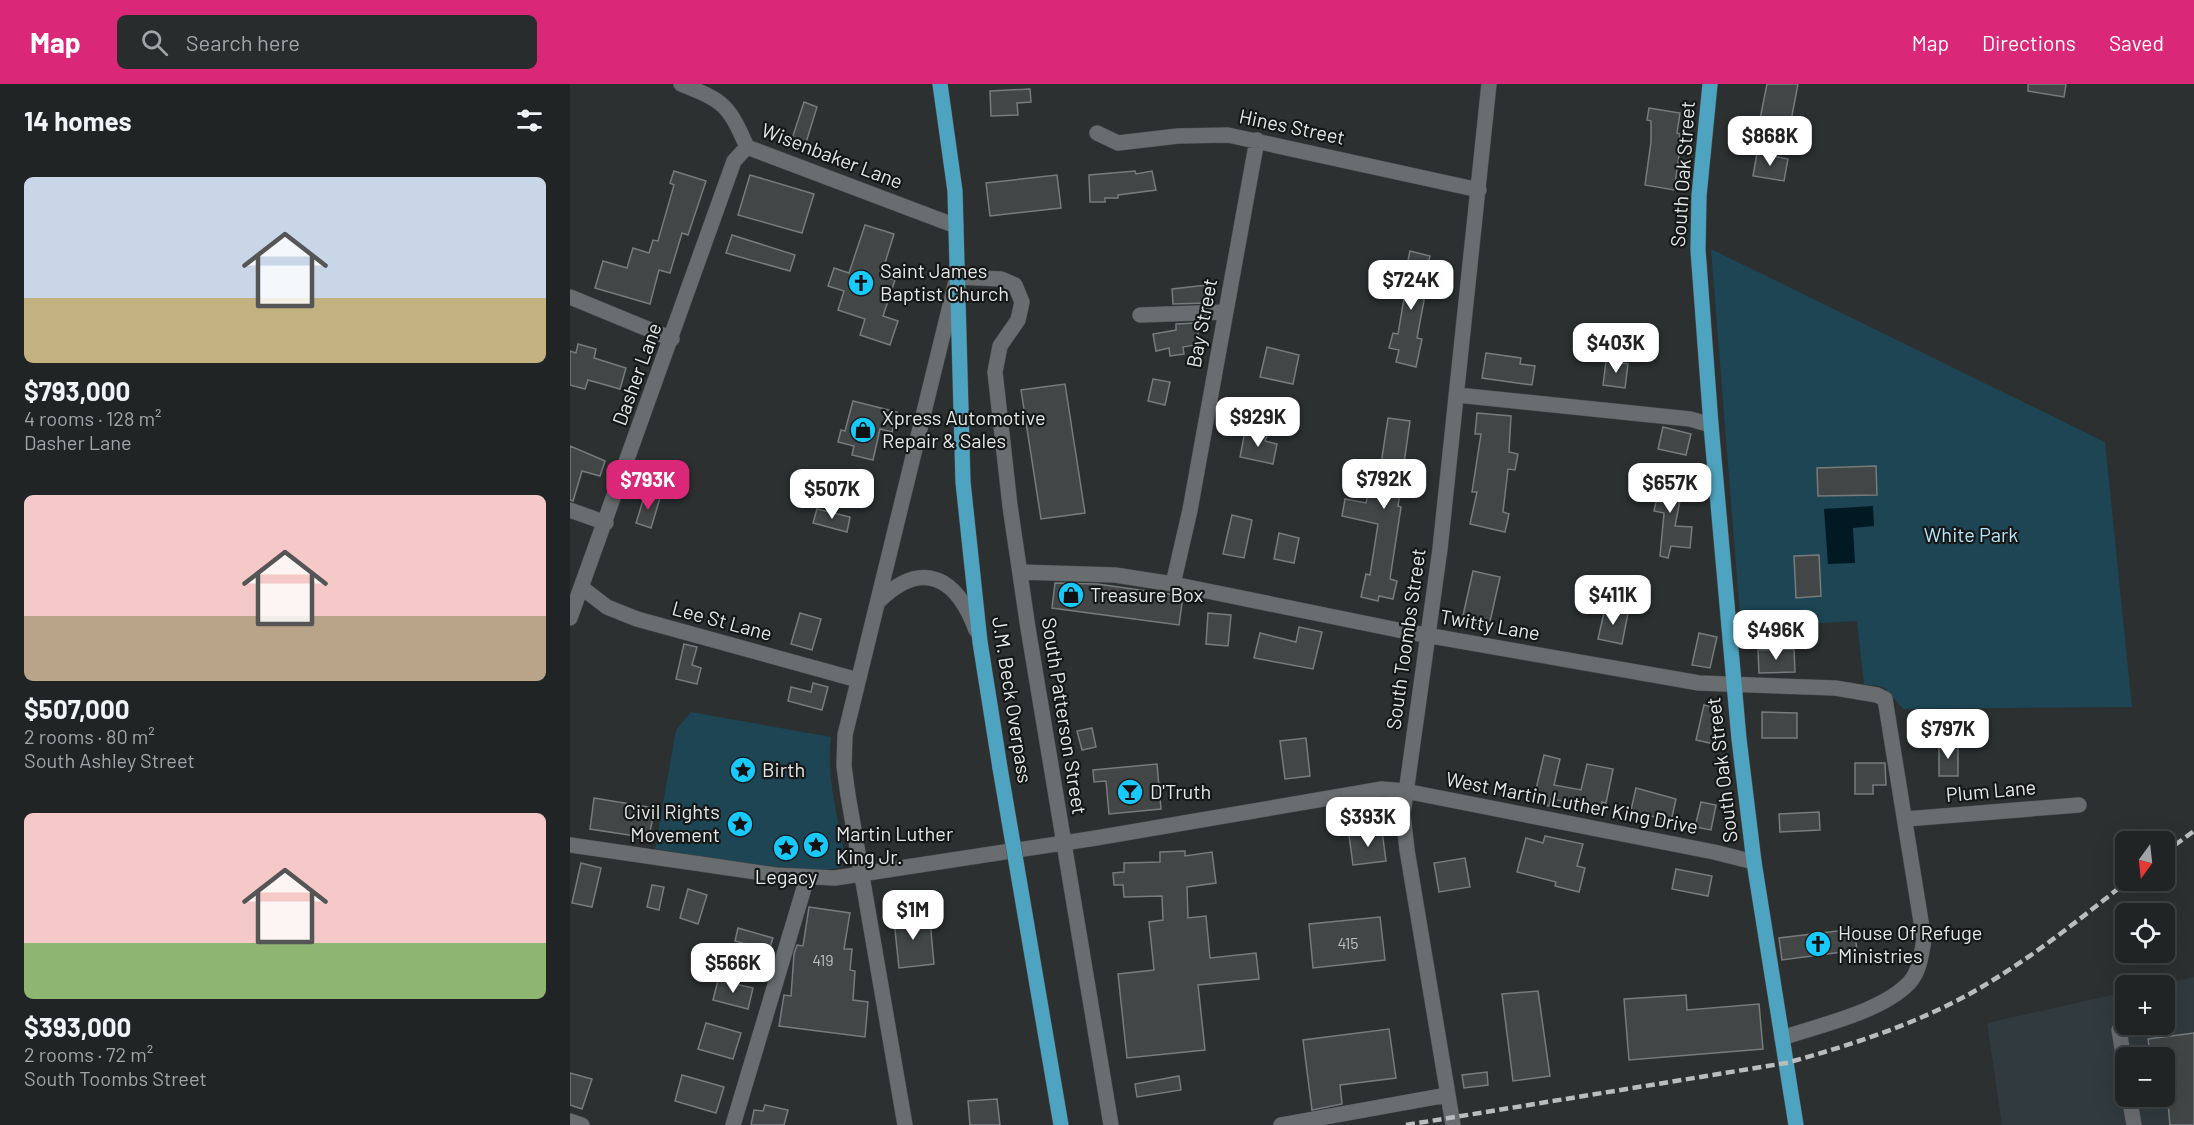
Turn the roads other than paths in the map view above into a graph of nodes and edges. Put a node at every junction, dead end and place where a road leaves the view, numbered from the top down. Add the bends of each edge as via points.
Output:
1 (681, 84) edge
2 (940, 84) edge
3 (1489, 84) edge
4 (1710, 84) edge
5 (1097, 134) dead end
6 (1257, 140) junction
7 (747, 147) junction
8 (1479, 190) junction
9 (956, 226) junction
10 (957, 277) junction
11 (570, 297) edge
12 (1226, 312) junction
13 (1140, 315) dead end
14 (672, 339) junction
15 (1457, 394) junction
16 (1711, 425) junction
17 (570, 510) edge
18 (606, 523) junction
19 (1020, 572) junction
20 (1173, 584) junction
21 (581, 587) junction
22 (879, 601) junction
23 (570, 618) edge
24 (1428, 635) junction
25 (980, 642) junction
26 (858, 680) junction
27 (1733, 683) junction
28 (1405, 791) junction
29 (2079, 805) dead end
30 (1906, 819) junction
31 (1062, 841) junction
32 (570, 845) edge
33 (1754, 862) junction
34 (863, 876) junction
35 (807, 878) junction
36 (1782, 1038) junction
37 (1446, 1095) junction
38 (2131, 1107) edge
39 (570, 1121) edge
40 (582, 1125) edge
41 (733, 1125) edge
42 (905, 1125) edge
43 (1061, 1125) edge
44 (1111, 1125) edge
45 (1281, 1125) edge
46 (1453, 1125) edge
47 (1796, 1125) edge
48 (2134, 1125) edge

1 - 7 street, Wisenbaker Lane via 724,105 734,116
2 - 9 main road
3 - 8 street, South Toombs Street
4 - 16 main road, South Oak Street via 1698,250
5 - 6 street, Hines Street via 1118,144 1207,134
6 - 8 street, Hines Street
6 - 12 street, Bay Street
7 - 9 street, Wisenbaker Lane
7 - 14 street, Dasher Lane via 734,161
8 - 15 street, South Toombs Street
9 - 10 main road
10 - 19 street, South Patterson Street via 1001,279 1015,285 1022,302 1018,320 1000,346 995,372
10 - 22 street
10 - 25 main road, J.M. Beck Overpass via 963,482
11 - 14 street
12 - 13 street
12 - 20 street, Bay Street
14 - 18 street, Dasher Lane
15 - 16 street via 1690,419
15 - 24 street, South Toombs Street
16 - 27 main road, South Oak Street
17 - 18 street
18 - 21 street, Dasher Lane
19 - 20 street, Twitty Lane via 1115,575
19 - 31 street, South Patterson Street
20 - 24 street, Twitty Lane
21 - 23 street, Dasher Lane
21 - 26 street, Lee St Lane via 607,607 637,619
22 - 25 street via 905,580 916,577 940,581 967,605
22 - 26 street
24 - 27 street, Twitty Lane via 1699,683
24 - 28 street, South Toombs Street
25 - 43 main road, J.M. Beck Overpass, bridge
26 - 34 street via 845,735 844,766
27 - 30 street, Twitty Lane via 1835,688 1885,699
27 - 33 main road, South Oak Street
28 - 31 street, West Martin Luther King Drive via 1382,789
28 - 33 street, West Martin Luther King Drive
28 - 37 street, South Toombs Street via 1407,850
29 - 30 street, Plum Lane
30 - 36 street, Twitty Lane via 1924,940 1916,973 1895,994 1867,1009
31 - 34 street, West Martin Luther King Drive
31 - 44 street, South Patterson Street
32 - 35 street, West Martin Luther King Drive
33 - 36 main road, South Oak Street
34 - 35 street, West Martin Luther King Drive
34 - 42 street
35 - 41 street
36 - 47 main road, South Oak Street
37 - 45 street
37 - 46 street, South Toombs Street
38 - 48 street
39 - 40 street

